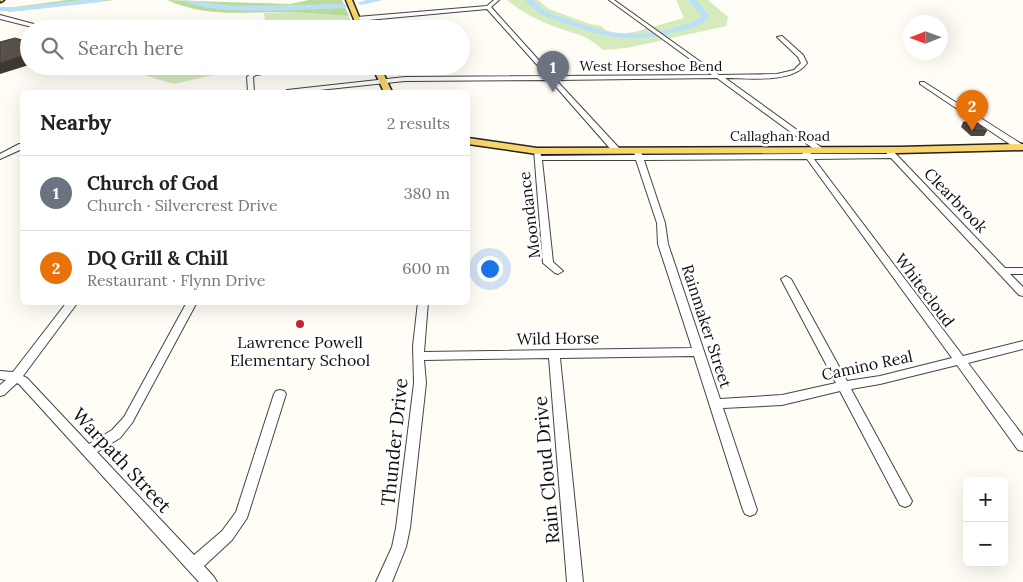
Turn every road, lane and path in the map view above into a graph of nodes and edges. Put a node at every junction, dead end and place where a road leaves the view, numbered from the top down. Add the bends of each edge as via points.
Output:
1 (349, 0) edge
2 (497, 0) edge
3 (611, 0) edge
4 (488, 7) junction
5 (0, 17) edge
6 (357, 19) joint
7 (20, 22) edge
8 (780, 37) dead end
9 (251, 75) edge
10 (380, 75) edge
11 (720, 78) junction
12 (553, 79) junction
13 (383, 81) junction
14 (922, 83) dead end
15 (250, 90) edge
16 (304, 90) edge
17 (387, 90) edge
18 (470, 143) edge
19 (20, 147) edge
20 (1022, 148) edge
21 (470, 149) edge
22 (821, 150) junction
23 (617, 151) junction
24 (535, 153) junction
25 (806, 153) junction
26 (891, 153) junction
27 (637, 154) junction
28 (0, 157) edge
29 (558, 271) dead end
30 (1002, 271) junction
31 (1023, 271) edge
32 (786, 279) dead end
33 (1023, 293) edge
34 (71, 305) edge
35 (190, 305) edge
36 (423, 305) edge
37 (1023, 345) edge
38 (699, 352) junction
39 (554, 354) junction
40 (418, 356) junction
41 (959, 361) junction
42 (0, 375) edge
43 (16, 377) junction
44 (843, 386) junction
45 (0, 392) edge
46 (280, 394) dead end
47 (716, 404) junction
48 (1023, 446) edge
49 (89, 451) junction
50 (905, 501) dead end
51 (750, 510) dead end
52 (193, 565) junction
53 (209, 582) edge
54 (384, 582) edge
55 (575, 582) edge

1 - 6 main road
2 - 4 street
3 - 11 street
4 - 6 street
4 - 12 street
5 - 7 street
8 - 11 street, West Horseshoe Bend via 803,59 804,63 798,70 777,76
9 - 15 street
10 - 13 main road
11 - 12 street, West Horseshoe Bend
11 - 22 street
12 - 13 street, West Horseshoe Bend
12 - 23 street
13 - 16 street, West Horseshoe Bend
13 - 17 main road
14 - 20 street
18 - 24 main road
19 - 28 street
20 - 26 main road, Callaghan Road
21 - 24 main road, Callaghan Road
22 - 25 main road, Callaghan Road
22 - 26 main road, Callaghan Road
23 - 24 main road, Callaghan Road
23 - 27 main road, Callaghan Road
24 - 27 street, Callaghan Road
24 - 29 street, Moondance via 548,263
25 - 26 street, Callaghan Road
25 - 27 main road, Callaghan Road
25 - 41 street, Whitecloud
26 - 30 street, Clearbrook
27 - 38 street, Rainmaker Street via 661,222 662,244
30 - 31 street
30 - 33 street, Clearbrook
32 - 44 street
34 - 43 street
35 - 49 street via 128,420 116,434
36 - 40 street, Thunder Drive
37 - 41 street, Camino Real
38 - 39 street, Wild Horse
38 - 47 street, Rainmaker Street
39 - 40 street, Wild Horse
39 - 55 street, Rain Cloud Drive
40 - 54 street, Thunder Drive via 420,383 403,528
41 - 44 street, Camino Real
41 - 48 street, Whitecloud
42 - 43 street
43 - 45 street
43 - 49 street, Warpath Street
44 - 47 street, Camino Real via 782,400
44 - 50 street
46 - 52 street via 239,520 218,546
47 - 51 street, Rainmaker Street
49 - 52 street, Warpath Street
52 - 53 street, Warpath Street

